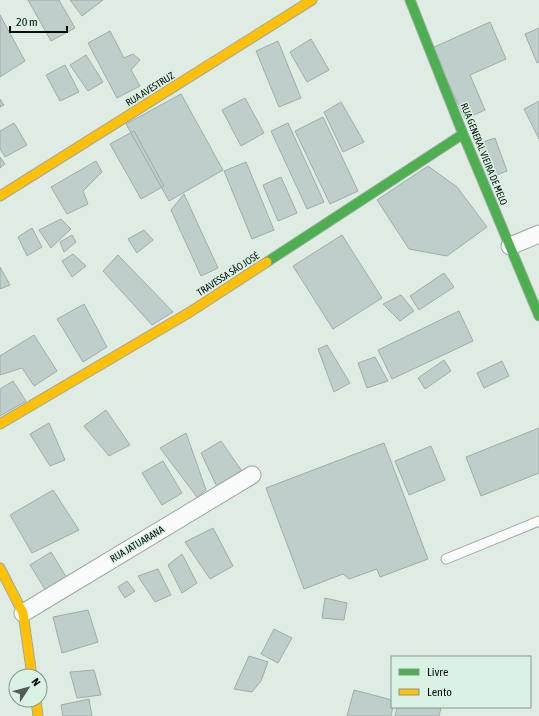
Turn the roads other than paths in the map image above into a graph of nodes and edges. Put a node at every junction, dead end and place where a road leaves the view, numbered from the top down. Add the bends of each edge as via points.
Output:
1 (312, 0) edge
2 (410, 0) edge
3 (463, 134) junction
4 (0, 196) edge
5 (539, 234) edge
6 (510, 246) junction
7 (539, 316) edge
8 (0, 424) edge
9 (252, 475) dead end
10 (539, 521) edge
11 (446, 559) dead end
12 (0, 568) edge
13 (23, 613) junction
14 (31, 668) edge

1 - 4 street, RUA AVESTRUZ
2 - 3 street, RUA GENERAL VIEIRA DE MELO
3 - 6 street, RUA GENERAL VIEIRA DE MELO
3 - 8 street, TRAVESSA SÃO JOSÉ via 190,312
5 - 6 street
6 - 7 street, RUA GENERAL VIEIRA DE MELO
9 - 13 street, RUA JATUARANA
10 - 11 lane
12 - 13 street
13 - 14 street

